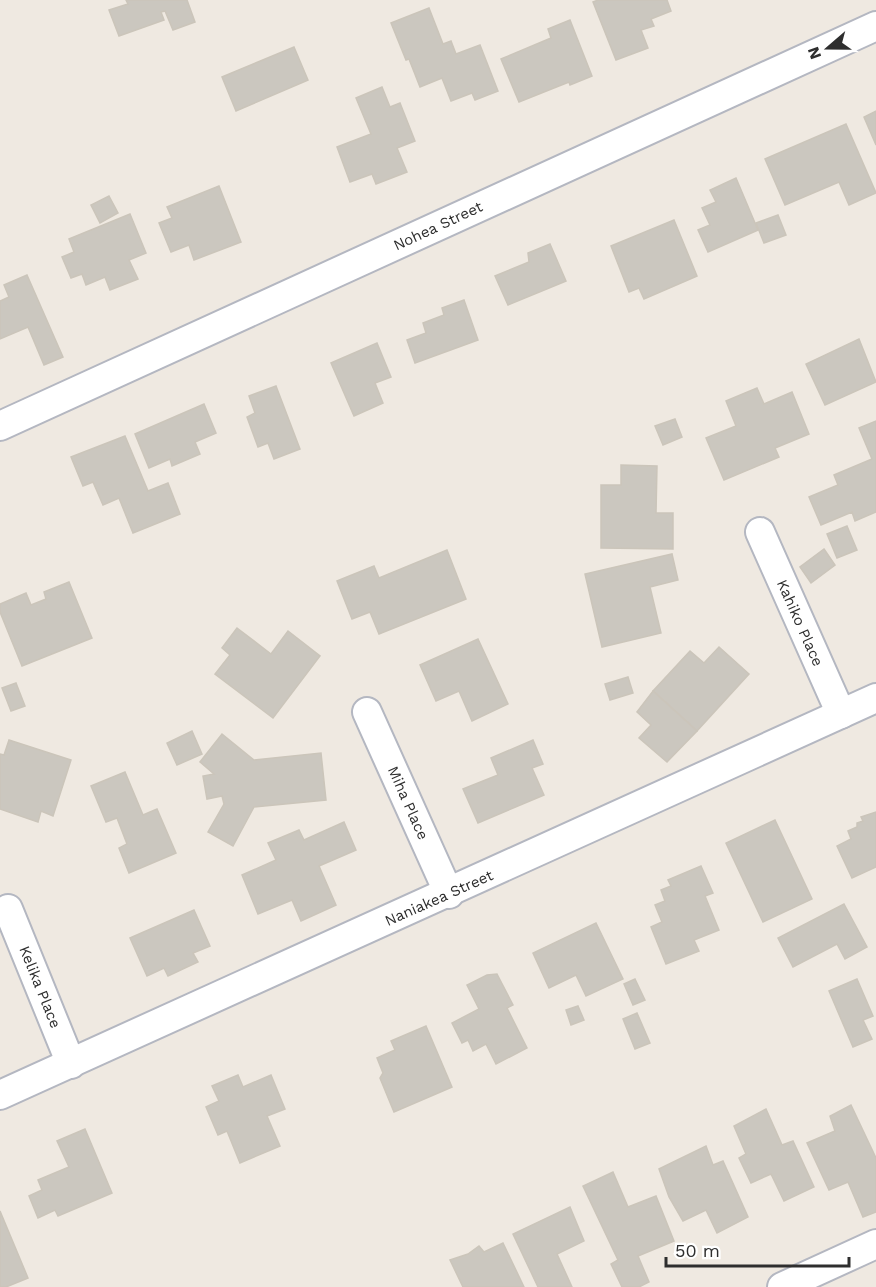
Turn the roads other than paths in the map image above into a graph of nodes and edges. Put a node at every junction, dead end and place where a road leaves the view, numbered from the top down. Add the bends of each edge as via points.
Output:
1 (876, 26) edge
2 (0, 426) edge
3 (760, 532) dead end
4 (876, 698) edge
5 (367, 712) dead end
6 (841, 714) junction
7 (449, 894) junction
8 (8, 909) dead end
9 (71, 1064) junction
10 (0, 1095) edge
11 (876, 1244) edge
12 (782, 1287) edge

1 - 2 street, Nohea Street
3 - 6 street, Kahiko Place
4 - 6 street, Naniakea Street
5 - 7 street, Miha Place
6 - 7 street, Naniakea Street
7 - 9 street, Naniakea Street
8 - 9 street, Kelika Place
9 - 10 street, Naniakea Street
11 - 12 street

